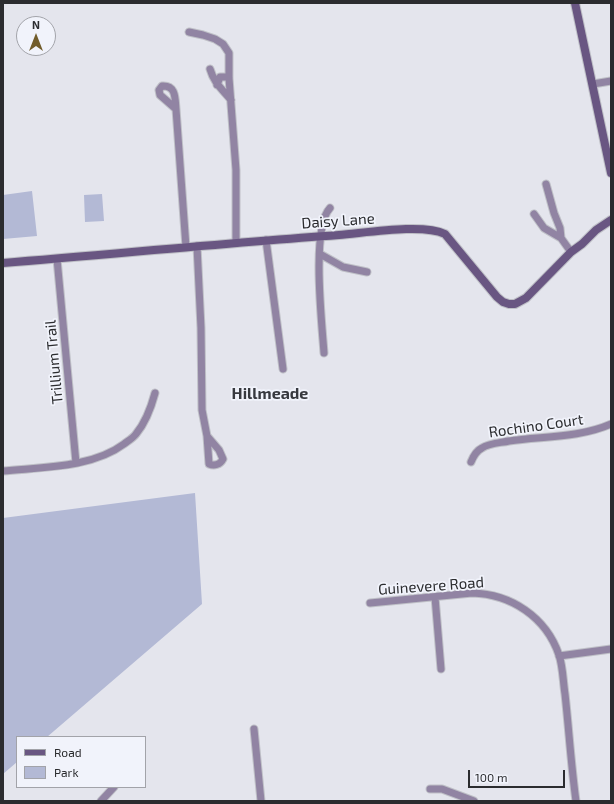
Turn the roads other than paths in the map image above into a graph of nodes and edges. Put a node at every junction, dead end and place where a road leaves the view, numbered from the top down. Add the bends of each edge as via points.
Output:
1 (575, 3) edge
2 (189, 32) dead end
3 (210, 69) dead end
4 (229, 78) junction
5 (611, 81) edge
6 (593, 84) junction
7 (217, 85) junction
8 (231, 100) junction
9 (176, 109) dead end
10 (611, 172) edge
11 (546, 184) dead end
12 (330, 208) dead end
13 (534, 214) dead end
14 (611, 220) edge
15 (321, 236) junction
16 (561, 238) junction
17 (266, 240) junction
18 (236, 243) junction
19 (197, 246) junction
20 (186, 247) junction
21 (571, 252) junction
22 (320, 254) junction
23 (57, 259) junction
24 (3, 263) edge
25 (367, 272) dead end
26 (324, 353) dead end
27 (283, 370) dead end
28 (155, 393) dead end
29 (611, 424) edge
30 (206, 436) dead end
31 (471, 462) dead end
32 (76, 463) junction
33 (3, 471) edge
34 (435, 597) junction
35 (370, 603) dead end
36 (611, 649) edge
37 (559, 656) junction
38 (441, 669) dead end
39 (254, 729) dead end
40 (113, 788) edge
41 (430, 789) dead end
42 (101, 801) edge
43 (261, 801) edge
44 (474, 801) edge
45 (576, 801) edge

1 - 6 street
2 - 4 street via 223,44 229,52
3 - 7 street
4 - 7 street via 220,77
4 - 8 street
5 - 6 street
6 - 10 street
7 - 8 street
8 - 18 street via 236,170
9 - 20 street
11 - 16 street
12 - 15 street via 326,212
13 - 16 street via 544,228
14 - 21 street, Daisy Lane
15 - 17 street, Daisy Lane
15 - 21 street, Daisy Lane via 412,229 438,230 445,234 497,298 509,304 516,304 526,298
15 - 22 street
16 - 21 street
17 - 18 street, Daisy Lane
17 - 27 street
18 - 19 street, Daisy Lane
19 - 20 street, Daisy Lane
19 - 30 street via 202,410
20 - 23 street, Daisy Lane
22 - 25 street via 343,267
22 - 26 street via 319,285
23 - 24 street, Daisy Lane
23 - 32 street, Trillium Trail
28 - 32 street via 150,412 136,436 116,450
29 - 31 street, Rochino Court via 575,434 521,439 482,447
32 - 33 street
34 - 35 street, Guinevere Road
34 - 37 street, Guinevere Road via 484,593 511,601 539,622
34 - 38 street
36 - 37 street
37 - 45 street, Guinevere Road
39 - 43 street
40 - 42 street
41 - 44 street via 442,788

